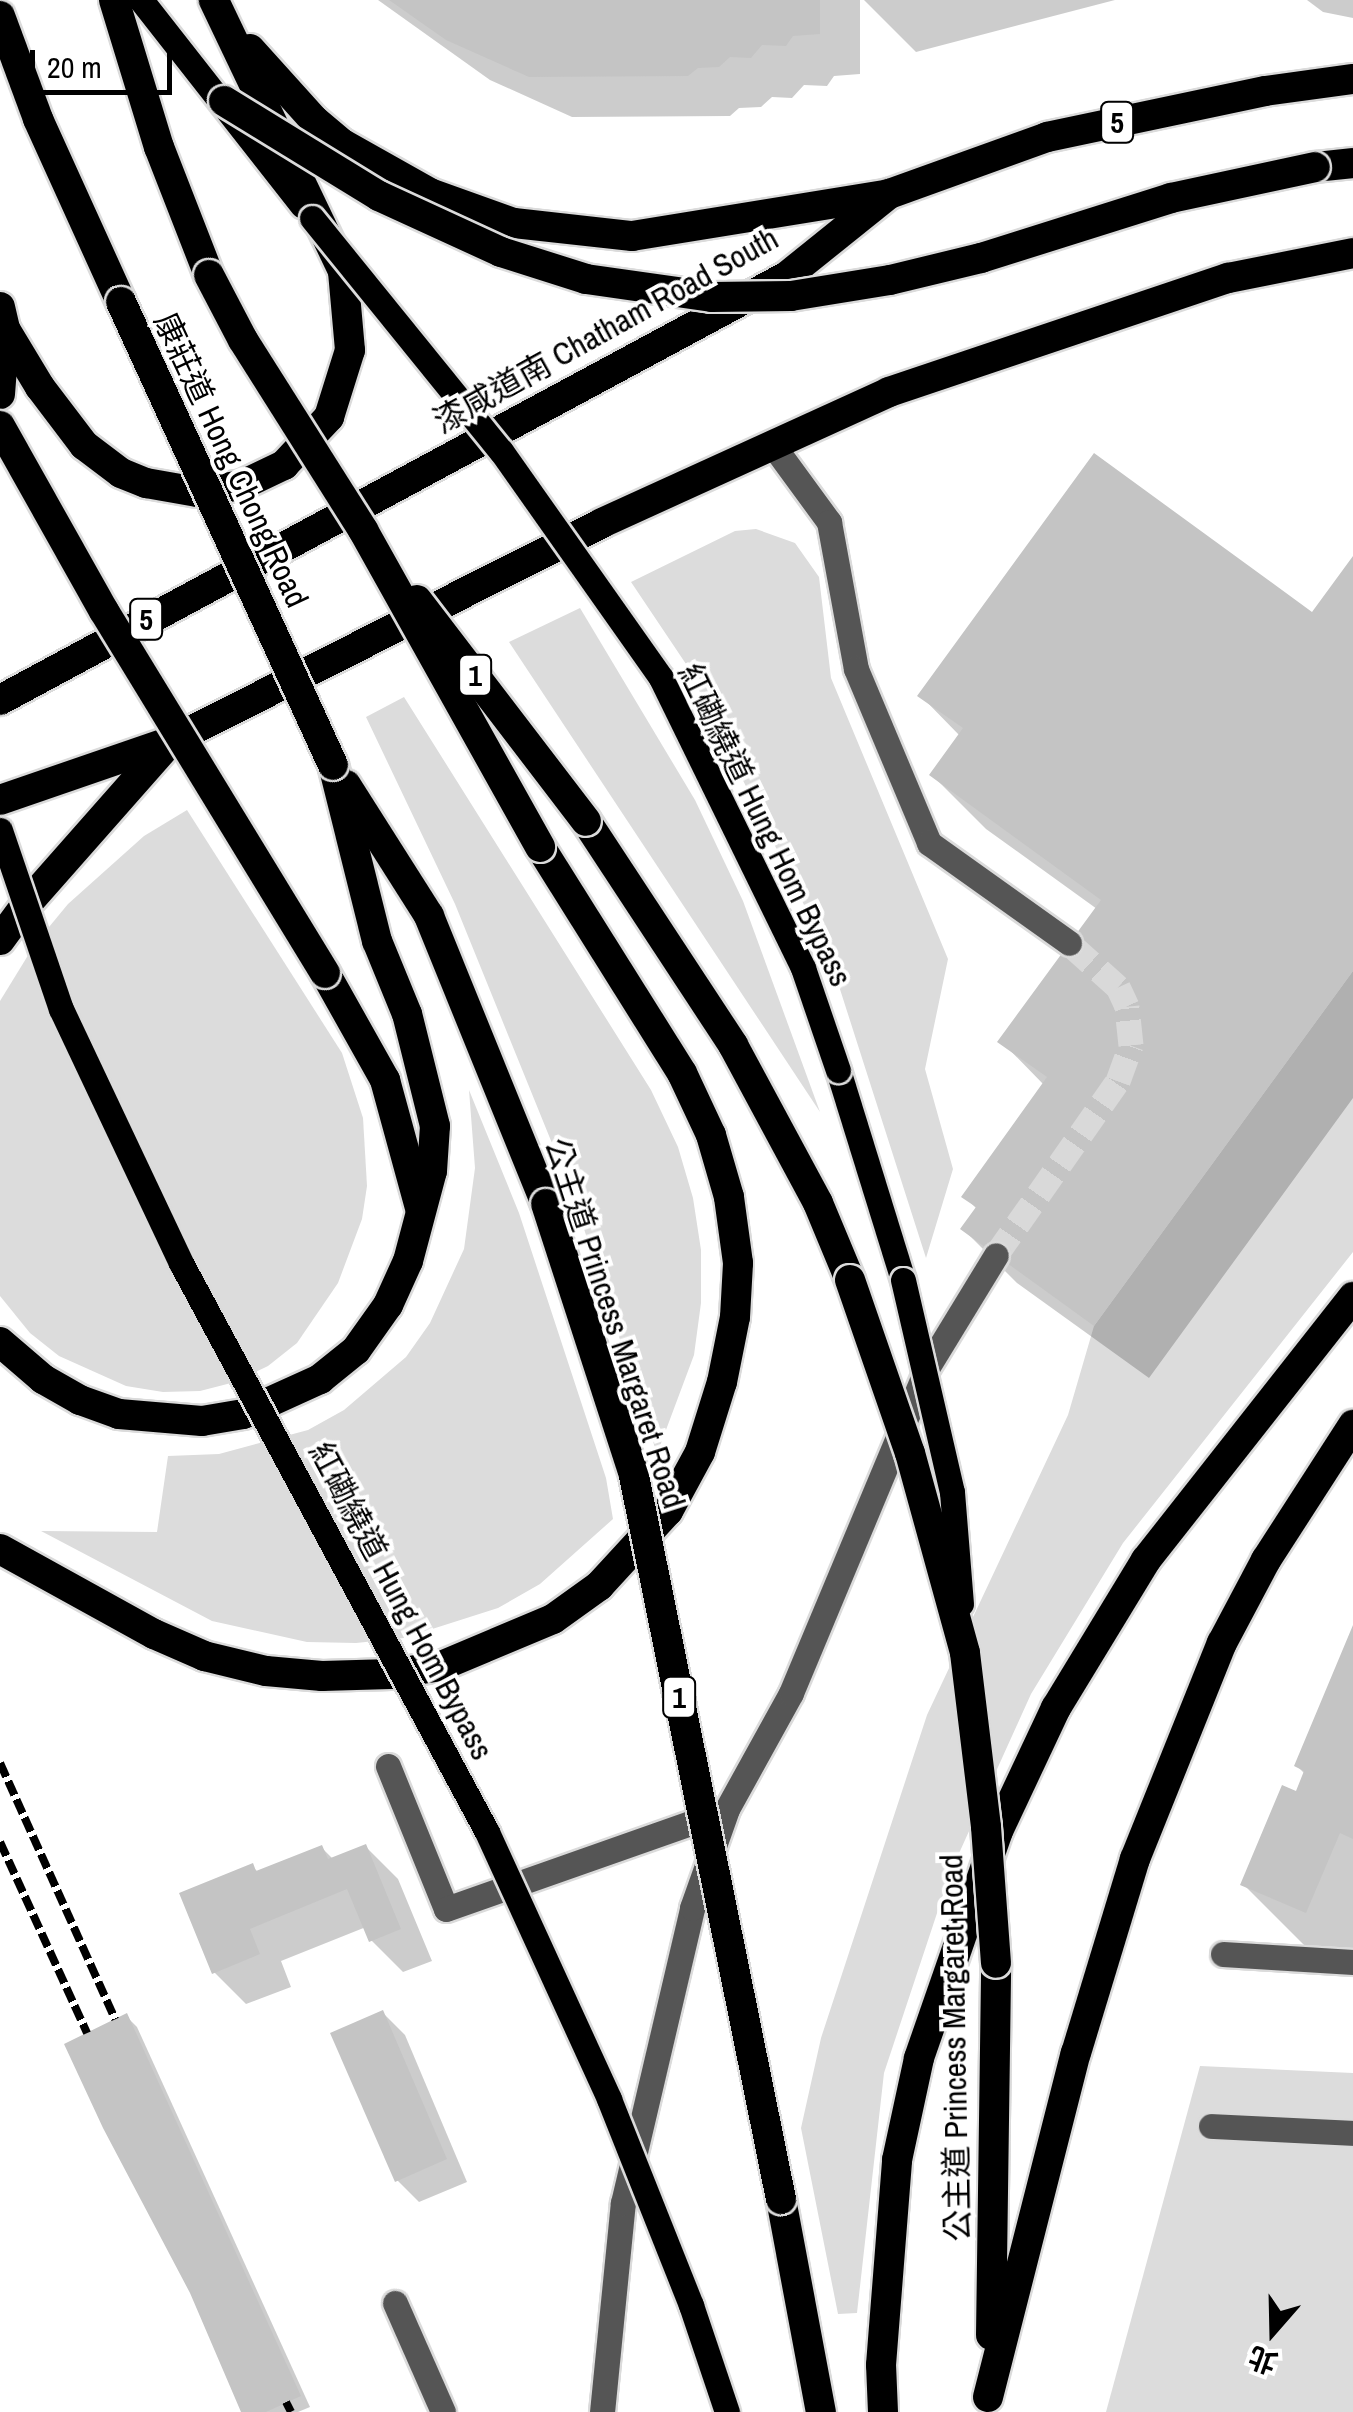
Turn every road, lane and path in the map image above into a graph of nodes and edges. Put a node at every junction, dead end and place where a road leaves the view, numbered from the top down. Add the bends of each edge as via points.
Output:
1 (114, 0) edge
2 (141, 0) edge
3 (216, 5) edge
4 (0, 16) edge
5 (1353, 78) edge
6 (224, 101) junction
7 (1353, 163) edge
8 (889, 194) junction
9 (1353, 253) edge
10 (3, 318) edge
11 (0, 394) edge
12 (0, 426) edge
13 (772, 444) junction
14 (363, 530) junction
15 (0, 700) edge
16 (171, 742) junction
17 (334, 766) junction
18 (0, 800) edge
19 (0, 830) edge
20 (429, 916) joint
21 (0, 940) edge
22 (1069, 943) tunnel mouth
23 (420, 1211) junction
24 (996, 1255) tunnel mouth
25 (1353, 1298) edge
26 (0, 1342) edge
27 (1353, 1425) edge
28 (0, 1550) edge
29 (964, 1652) junction
30 (388, 1766) dead end
31 (727, 1810) junction
32 (1223, 1954) dead end
33 (1353, 1962) edge
34 (1210, 2126) dead end
35 (1353, 2133) edge
36 (395, 2303) dead end
37 (988, 2404) edge
38 (442, 2412) edge
39 (602, 2412) edge
40 (726, 2412) edge
41 (820, 2412) edge
42 (884, 2412) edge

1 - 14 highway, 康莊道 Hong Chong Road / 1, bridge via 159,147 209,275
2 - 6 main road, 紅磡繞道 Hung Hom Bypass
3 - 8 highway via 271,76 343,144 430,194 514,223 632,236
3 - 10 highway via 342,271 350,350 330,417 284,465 242,485 196,492 146,483 84,445 40,386
4 - 17 highway, 康莊道 Hong Chong Road / 1, bridge via 38,119
5 - 8 highway, 漆咸道南 Chatham Road South / 5 via 1047,137
6 - 7 highway, bridge via 379,196 502,252 586,279 712,297 791,296 890,280 1171,198
6 - 29 main road, 紅磡繞道 Hung Hom Bypass, bridge via 604,591 661,678 753,860 803,968 903,1280 952,1492
8 - 15 highway, 漆咸道南 Chatham Road South / 5 via 787,276
9 - 13 highway via 1228,278 889,392
10 - 11 highway
12 - 23 highway, bridge via 385,1080
13 - 16 highway
13 - 22 lane via 830,522 856,668 929,843
14 - 28 highway, bridge via 569,898 682,1073 711,1135 738,1263 722,1382 700,1452 668,1511 611,1575 553,1619 441,1666 392,1674 266,1671 204,1656
14 - 29 highway, 公主道 Princess Margaret Road / 1, bridge via 630,883 779,1126 818,1203 884,1370
16 - 18 highway
16 - 21 highway
17 - 20 highway, 康莊道 Hong Chong Road / 1
17 - 23 highway via 377,941 430,1098 432,1172
19 - 40 main road, 紅磡繞道 Hung Hom Bypass, bridge via 60,1010 181,1263 487,1832 609,2099
20 - 41 highway, 公主道 Princess Margaret Road / 1, bridge via 546,1204 634,1471
23 - 26 highway via 408,1262 356,1350 320,1379 243,1414 202,1420 120,1414 43,1379
24 - 31 lane via 927,1368 791,1693
25 - 42 highway via 1146,1560 1056,1708 998,1832 919,2058 897,2160 881,2365
27 - 37 highway via 1266,1560 1222,1644 1134,1859 1076,2053
29 - 37 highway, 公主道 Princess Margaret Road / 1, bridge via 996,1963
30 - 31 lane via 446,1909
31 - 39 lane via 692,1908 624,2202
32 - 33 lane
34 - 35 lane
36 - 38 lane

